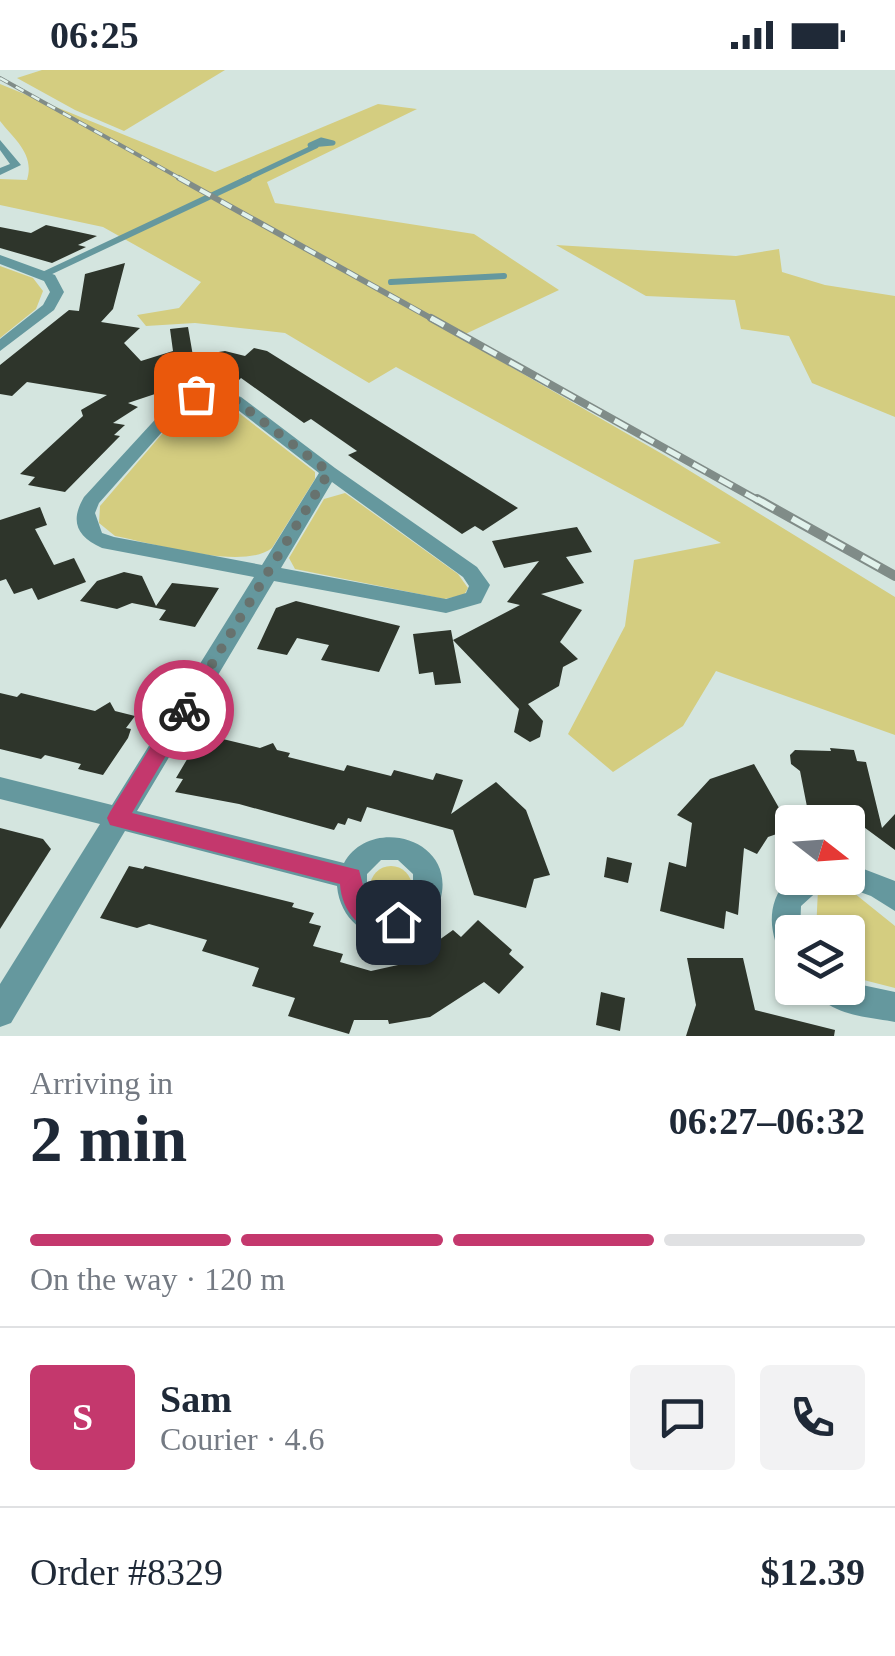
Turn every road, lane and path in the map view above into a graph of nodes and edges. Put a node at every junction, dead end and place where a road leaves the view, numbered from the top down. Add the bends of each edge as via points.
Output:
1 (316, 146) dead end
2 (2, 147) edge
3 (0, 172) edge
4 (0, 260) edge
5 (43, 276) junction
6 (504, 276) dead end
7 (391, 282) dead end
8 (0, 346) edge
9 (329, 472) junction
10 (266, 574) junction
11 (0, 788) edge
12 (118, 818) junction
13 (351, 877) dead end
14 (865, 881) edge
15 (895, 898) edge
16 (865, 1001) edge
17 (895, 1007) edge
18 (0, 1012) edge

1 - 5 lane
2 - 3 street via 16,165
4 - 5 street
5 - 8 street via 57,292 48,307
6 - 7 lane
9 - 10 street
9 - 10 street via 470,572 478,592 470,601 446,606
9 - 10 street via 235,400 196,394 180,402 85,514 86,526 109,543
10 - 12 street
11 - 12 street
12 - 13 street
12 - 18 street
14 - 15 street
16 - 17 street

